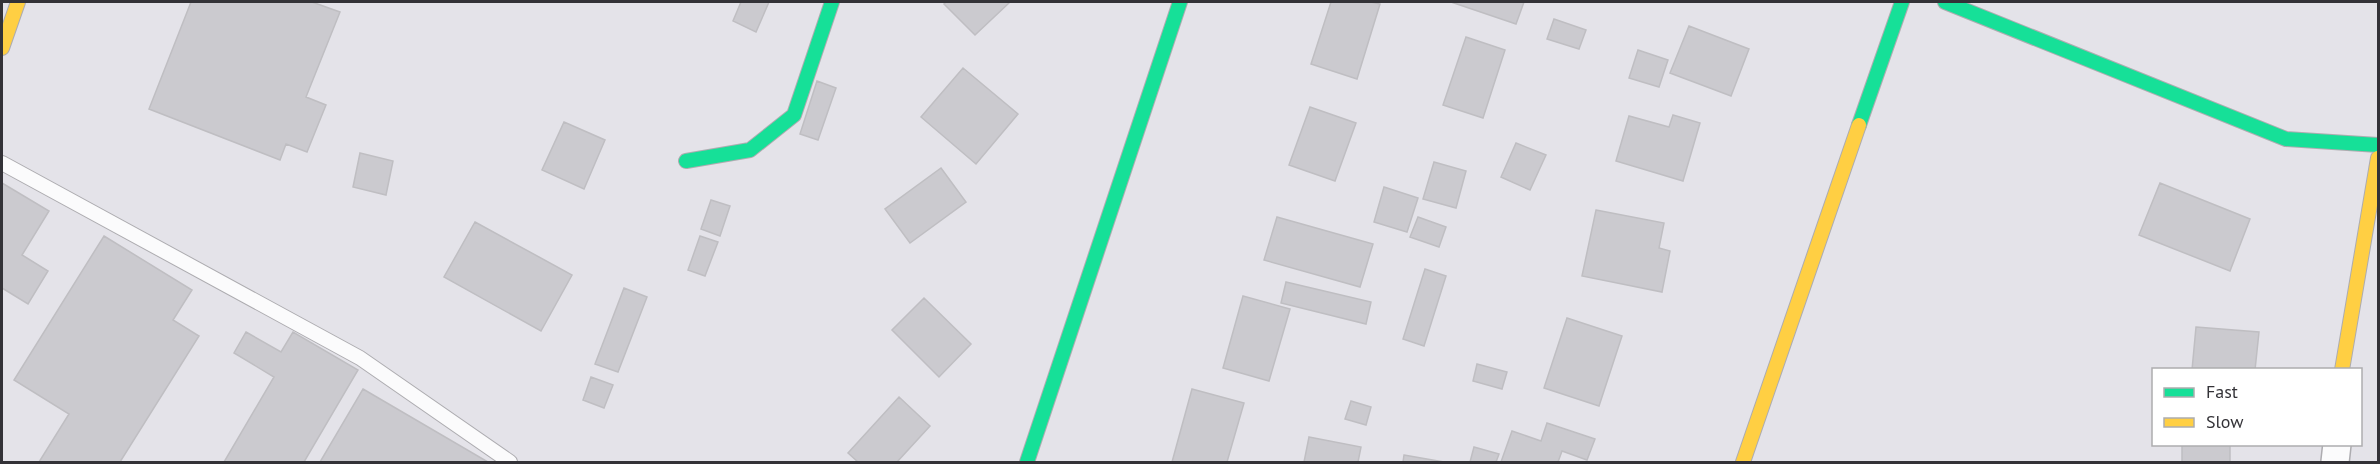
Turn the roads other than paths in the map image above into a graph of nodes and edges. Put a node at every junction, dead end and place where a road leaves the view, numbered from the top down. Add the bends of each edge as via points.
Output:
1 (18, 2) edge
2 (832, 2) edge
3 (1180, 2) edge
4 (1902, 2) edge
5 (1945, 2) edge
6 (2, 48) edge
7 (2379, 145) edge
8 (2379, 158) edge
9 (686, 161) dead end
10 (2, 163) edge
11 (2342, 368) edge
12 (2337, 446) edge
13 (510, 462) edge
14 (1027, 462) edge
15 (1743, 462) edge
16 (2335, 462) edge

1 - 6 street
2 - 9 street via 794,115 750,150
3 - 14 street
4 - 15 street
5 - 7 street via 2286,139
8 - 11 street
10 - 13 lane via 351,352
12 - 16 street

